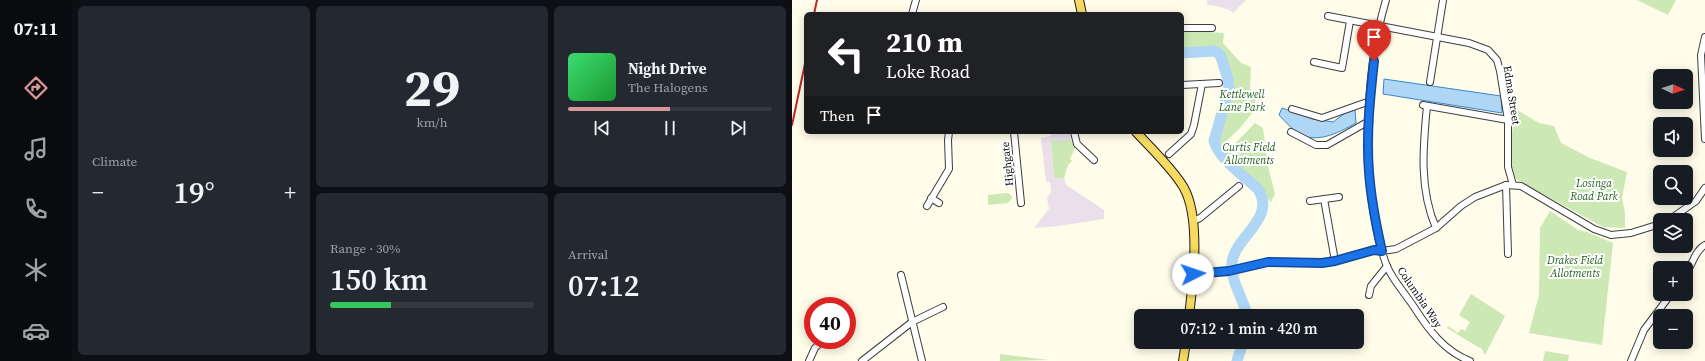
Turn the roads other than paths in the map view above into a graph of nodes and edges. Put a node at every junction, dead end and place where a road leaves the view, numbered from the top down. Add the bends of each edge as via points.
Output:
1 (916, 0) edge
2 (1079, 0) edge
3 (1386, 0) edge
4 (1443, 0) edge
5 (913, 12) edge
6 (1082, 12) edge
7 (1328, 16) dead end
8 (1350, 21) junction
9 (1378, 26) junction
10 (1184, 28) edge
11 (1212, 28) dead end
12 (1437, 38) junction
13 (1705, 38) edge
14 (1314, 62) dead end
15 (1430, 82) dead end
16 (1219, 83) dead end
17 (1202, 84) junction
18 (1184, 85) edge
19 (1703, 96) edge
20 (1370, 101) junction
21 (1292, 108) dead end
22 (1508, 120) junction
23 (1369, 121) junction
24 (1291, 132) dead end
25 (949, 134) edge
26 (1014, 134) edge
27 (1074, 134) edge
28 (1138, 134) edge
29 (1705, 139) edge
30 (1169, 154) dead end
31 (1094, 160) dead end
32 (1506, 185) junction
33 (1513, 185) junction
34 (1239, 186) dead end
35 (1705, 188) edge
36 (1020, 194) junction
37 (1013, 196) dead end
38 (1338, 197) dead end
39 (931, 198) junction
40 (1324, 199) junction
41 (1310, 201) dead end
42 (939, 203) dead end
43 (1021, 203) dead end
44 (927, 206) dead end
45 (1679, 213) edge
46 (1193, 221) junction
47 (1653, 226) edge
48 (1436, 228) junction
49 (1703, 246) edge
50 (1382, 251) junction
51 (1508, 254) dead end
52 (1335, 261) junction
53 (1693, 262) edge
54 (1387, 266) junction
55 (1193, 274) junction
56 (900, 275) dead end
57 (1369, 295) dead end
58 (1665, 301) edge
59 (944, 307) dead end
60 (1190, 309) edge
61 (912, 322) junction
62 (815, 349) edge
63 (1185, 349) edge
64 (809, 361) edge
65 (862, 361) edge
66 (922, 361) edge
67 (1183, 361) edge
68 (1470, 361) edge
69 (1631, 361) edge

1 - 5 street
2 - 6 main road
3 - 9 street, Columbia Way
4 - 12 street
7 - 8 street, Edma Street
8 - 9 street, Edma Street
8 - 14 street via 1342,68
9 - 12 street, Edma Street
9 - 20 street, Columbia Way
10 - 11 street
12 - 15 street
12 - 22 street, Edma Street via 1469,43 1488,50 1497,60
13 - 19 street via 1700,55
16 - 17 street
17 - 18 street
17 - 30 street via 1191,134
19 - 29 street
20 - 21 street via 1322,118
20 - 23 street, Columbia Way
22 - 33 street, Edma Street via 1508,167
22 - 48 street via 1425,105 1424,177 1427,201
23 - 24 street via 1322,145 1307,141
23 - 50 street, Columbia Way via 1369,177
25 - 39 street via 949,169
26 - 36 street, Highgate
27 - 31 street via 1077,144
28 - 46 main road via 1175,176 1187,195
32 - 33 street
32 - 48 street via 1475,197
32 - 51 street
33 - 47 street via 1527,188 1611,235 1631,233
34 - 46 street
35 - 45 street via 1696,201
36 - 37 street, Highgate
36 - 43 street, Highgate
38 - 40 street
39 - 42 street
39 - 44 street
40 - 41 street
40 - 52 street
46 - 55 main road
48 - 50 street via 1396,249
49 - 53 street
50 - 52 street via 1374,250
50 - 54 street, Columbia Way
52 - 55 street via 1268,262 1229,271
54 - 57 street via 1371,286
54 - 68 street, Columbia Way via 1432,333 1440,342
55 - 60 main road
56 - 61 street
58 - 69 street via 1644,330
59 - 61 street
61 - 65 street
61 - 66 street
62 - 64 street
63 - 67 main road

